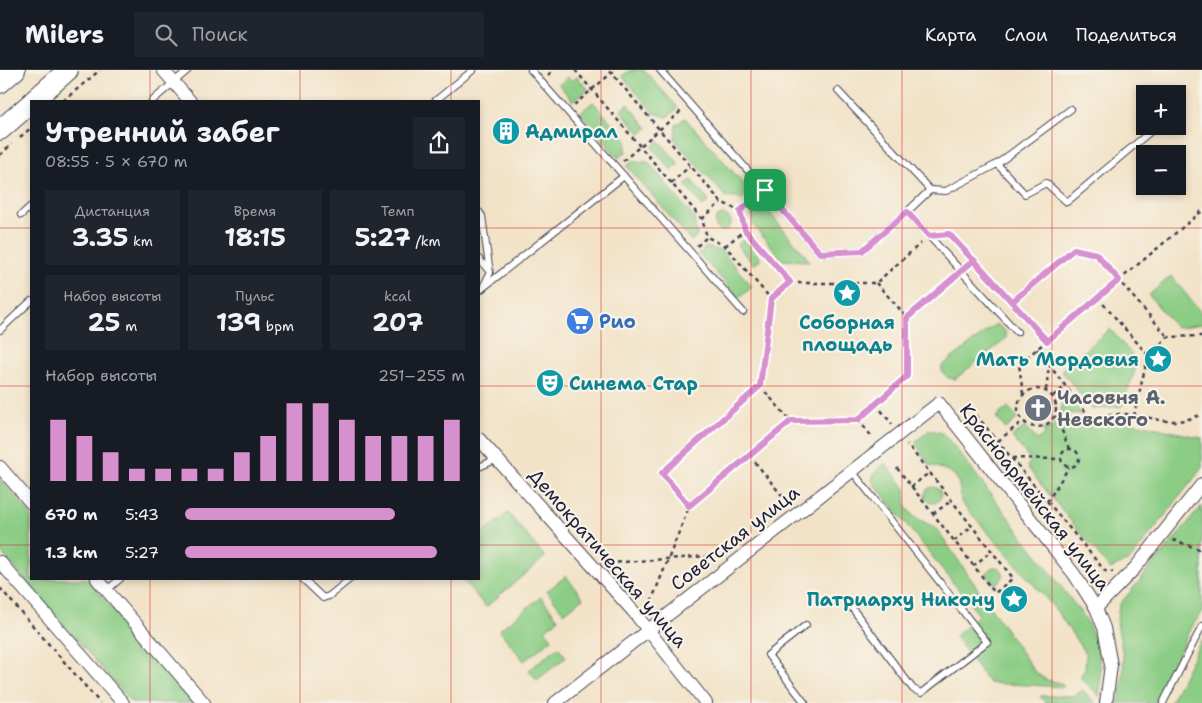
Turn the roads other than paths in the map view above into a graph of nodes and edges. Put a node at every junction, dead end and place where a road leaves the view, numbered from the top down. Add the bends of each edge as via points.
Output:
1 (15, 70) edge
2 (68, 70) edge
3 (163, 70) edge
4 (188, 70) edge
5 (473, 70) edge
6 (531, 70) edge
7 (660, 70) edge
8 (174, 82) junction
9 (0, 83) edge
10 (838, 91) dead end
11 (34, 100) edge
12 (153, 100) edge
13 (189, 100) edge
14 (436, 100) edge
15 (30, 104) edge
16 (1071, 109) dead end
17 (0, 130) edge
18 (1147, 135) edge
19 (997, 164) junction
20 (624, 176) junction
21 (930, 190) junction
22 (30, 207) edge
23 (907, 212) junction
24 (480, 213) edge
25 (21, 215) dead end
26 (480, 260) edge
27 (490, 273) junction
28 (480, 290) edge
29 (30, 302) edge
30 (743, 312) dead end
31 (0, 330) edge
32 (1017, 332) dead end
33 (939, 403) joint
34 (480, 439) edge
35 (497, 458) junction
36 (480, 466) edge
37 (0, 467) edge
38 (852, 471) junction
39 (1202, 484) edge
40 (30, 502) edge
41 (0, 562) edge
42 (98, 580) edge
43 (119, 580) edge
44 (304, 580) edge
45 (349, 580) edge
46 (107, 590) junction
47 (846, 600) dead end
48 (1096, 608) junction
49 (806, 625) dead end
50 (1202, 626) edge
51 (649, 630) junction
52 (123, 703) edge
53 (204, 703) edge
54 (555, 703) edge
55 (706, 703) edge
56 (805, 703) edge
57 (1106, 703) edge
58 (1163, 703) edge

1 - 9 main road
2 - 11 main road
3 - 8 street
4 - 8 lane
5 - 14 lane
6 - 20 lane
7 - 23 lane via 820,253 862,251
8 - 12 lane
8 - 13 street
10 - 21 lane
15 - 17 main road
16 - 19 lane
18 - 19 lane via 1067,202 1046,183 1025,194
19 - 21 lane via 946,191
20 - 28 lane
20 - 30 lane
21 - 23 lane
22 - 25 lane
23 - 32 lane
24 - 27 lane
26 - 27 lane
27 - 28 lane
29 - 31 lane
33 - 38 street, Советская улица
33 - 48 street, Красноармейская улица via 1074,574
34 - 35 street, Демократическая улица
35 - 36 lane
35 - 51 street, Демократическая улица
37 - 40 street
38 - 47 lane via 987,642 921,693 913,689
38 - 51 street, Советская улица
39 - 48 street via 1135,568
41 - 52 street
42 - 46 street
43 - 46 lane
44 - 45 lane via 323,598
46 - 53 street
48 - 57 street, Красноармейская улица via 1110,656 1110,687
49 - 56 lane via 768,655
50 - 58 lane
51 - 54 street, Советская улица
51 - 55 street, Демократическая улица

